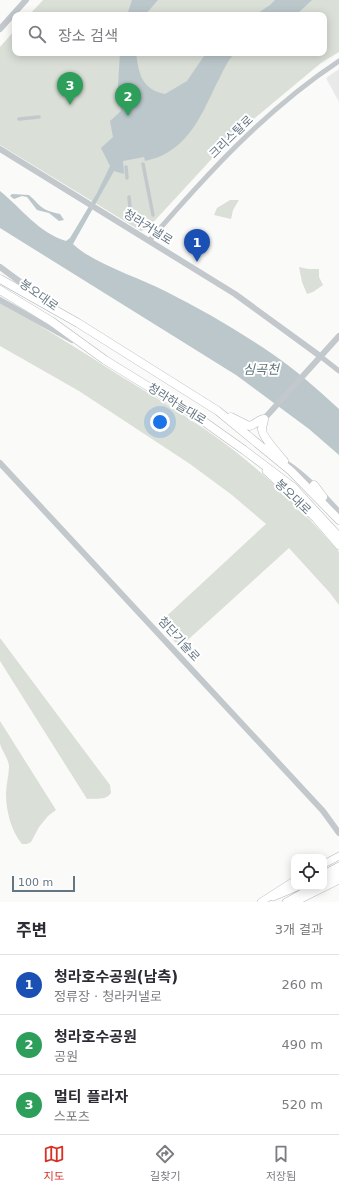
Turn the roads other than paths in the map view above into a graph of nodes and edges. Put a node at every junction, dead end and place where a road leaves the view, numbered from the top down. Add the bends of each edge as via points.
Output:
1 (26, 0) edge
2 (15, 12) edge
3 (12, 16) edge
4 (0, 29) edge
5 (339, 61) edge
6 (39, 117) dead end
7 (20, 119) dead end
8 (0, 149) edge
9 (143, 164) dead end
10 (126, 167) dead end
11 (127, 178) dead end
12 (129, 197) dead end
13 (153, 215) dead end
14 (131, 218) dead end
15 (149, 241) junction
16 (0, 267) edge
17 (0, 279) edge
18 (0, 290) edge
19 (0, 300) edge
20 (78, 323) junction
21 (339, 336) edge
22 (320, 356) junction
23 (105, 360) junction
24 (339, 371) edge
25 (218, 411) junction
26 (264, 419) junction
27 (259, 445) junction
28 (244, 450) junction
29 (284, 461) junction
30 (0, 463) edge
31 (314, 485) junction
32 (339, 512) edge
33 (339, 519) edge
34 (339, 537) edge
35 (339, 546) edge
36 (339, 833) edge
37 (339, 856) edge
38 (327, 862) edge
39 (339, 866) edge
40 (327, 872) edge
41 (339, 873) edge
42 (327, 879) edge
43 (339, 880) edge
44 (291, 883) edge
45 (291, 890) edge
46 (308, 890) edge
47 (261, 902) edge
48 (286, 902) edge
49 (295, 902) edge

1 - 2 street
3 - 4 street
5 - 15 street, 크리스탈로 via 284,102 244,137
6 - 7 street
8 - 15 street, 청라커낼로
9 - 13 street
10 - 11 street
12 - 14 street
15 - 22 street, 청라커낼로 via 235,294
16 - 20 street, 봉오대로
17 - 20 highway, 청라하늘대로
18 - 23 highway, 청라하늘대로 via 51,321
19 - 23 street, 봉오대로
20 - 25 highway, 청라하늘대로
21 - 22 street
22 - 24 street, 청라커낼로
22 - 26 street
23 - 28 highway, 청라하늘대로 via 199,418
25 - 26 highway via 249,426
25 - 27 highway, 청라하늘대로
26 - 29 highway via 264,436
27 - 29 street, 봉오대로
27 - 33 highway, 청라하늘대로 via 291,471
28 - 34 highway, 청라하늘대로 via 293,487
28 - 35 main road, 봉오대로 via 298,501
29 - 31 street, 봉오대로
30 - 36 street, 첨단기술로 via 323,810
31 - 32 street, 봉오대로
31 - 33 highway
37 - 38 main road
39 - 40 main road
41 - 42 main road
43 - 49 main road
44 - 47 main road
45 - 47 main road
46 - 48 main road

